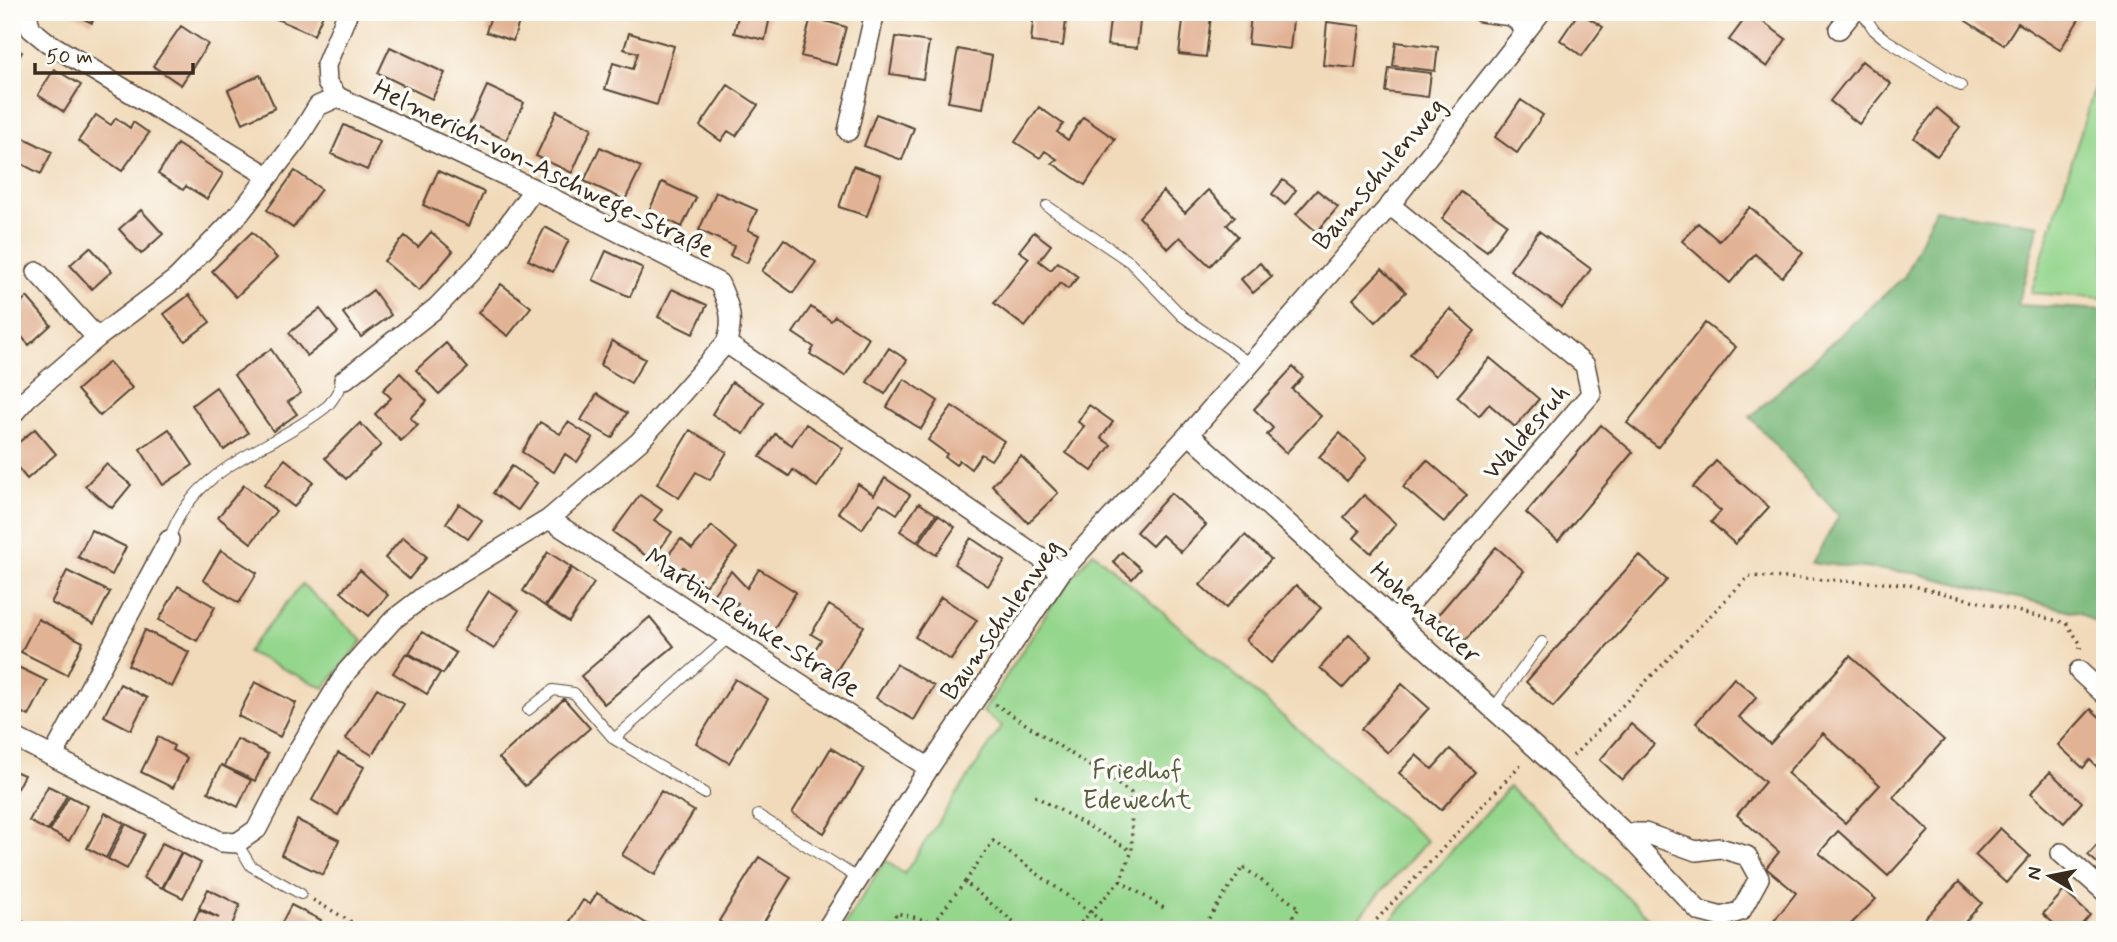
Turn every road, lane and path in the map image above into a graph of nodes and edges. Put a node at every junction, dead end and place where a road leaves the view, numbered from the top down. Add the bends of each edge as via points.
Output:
1 (26, 12) edge
2 (348, 12) edge
3 (876, 12) edge
4 (1481, 12) edge
5 (1541, 12) edge
6 (1853, 12) edge
7 (1863, 12) edge
8 (1839, 29) dead end
9 (1527, 30) junction
10 (1961, 86) dead end
11 (338, 97) junction
12 (848, 131) dead end
13 (268, 176) junction
14 (534, 189) junction
15 (1390, 205) junction
16 (1047, 206) dead end
17 (37, 272) dead end
18 (97, 338) junction
19 (726, 344) junction
20 (1249, 363) junction
21 (344, 380) joint
22 (12, 415) edge
23 (1189, 434) junction
24 (548, 519) junction
25 (169, 540) joint
26 (1060, 572) junction
27 (1396, 620) junction
28 (727, 638) junction
29 (1542, 642) dead end
30 (2079, 671) joint
31 (982, 690) junction
32 (2105, 695) edge
33 (1493, 709) junction
34 (528, 710) dead end
35 (12, 736) edge
36 (614, 739) junction
37 (1536, 748) junction
38 (53, 756) junction
39 (929, 768) junction
40 (1559, 771) junction
41 (704, 793) dead end
42 (1035, 796) dead end
43 (758, 815) dead end
44 (1625, 832) junction
45 (237, 843) junction
46 (1132, 851) junction
47 (2061, 853) dead end
48 (859, 878) junction
49 (1120, 881) junction
50 (965, 883) junction
51 (2105, 892) edge
52 (301, 894) joint
53 (1167, 910) dead end
54 (1088, 912) junction
55 (366, 929) edge
56 (827, 930) edge
57 (892, 930) edge
58 (1023, 930) edge
59 (1074, 930) edge
60 (1114, 930) edge
61 (1201, 930) edge
62 (1283, 930) edge
63 (1367, 930) edge

1 - 13 street via 30,29 47,42
2 - 11 street via 326,65 327,83
3 - 12 street
4 - 9 street via 1512,16
5 - 9 street, Baumschulenweg
6 - 8 street
7 - 10 lane via 1885,39
9 - 15 street, Baumschulenweg
11 - 13 street via 318,106
11 - 14 street, Helmerich-von-Aschwege-Straße
13 - 18 street via 240,213 177,278
14 - 19 street, Helmerich-von-Aschwege-Straße via 719,283 730,308 732,327
14 - 21 street via 484,258 436,307
15 - 20 street, Baumschulenweg
15 - 27 street, Waldesruh via 1585,365 1591,394
16 - 20 lane via 1130,262 1182,316
17 - 18 street
18 - 22 street
19 - 24 street via 639,442
19 - 26 street
20 - 23 street, Baumschulenweg
21 - 25 lane via 329,406 219,472 177,517
23 - 26 street, Baumschulenweg
23 - 27 street, Hohenacker
24 - 28 street, Martin-Reinke-Straße
24 - 45 street via 393,620 347,671 257,829
25 - 38 street
26 - 31 street, Baumschulenweg
27 - 33 street, Hohenacker
28 - 36 lane
28 - 39 street, Martin-Reinke-Straße
29 - 33 lane
30 - 32 street
30 - 40 path via 2080,643 2066,623 1905,584 1749,576
31 - 39 street, Baumschulenweg
31 - 46 path via 998,708 1131,793
33 - 37 street, Hohenacker
34 - 36 lane via 553,690 566,690 574,693
35 - 38 street
36 - 41 lane
37 - 40 street, Hohenacker
37 - 63 path
38 - 45 street via 221,842
39 - 48 street, Baumschulenweg
40 - 44 street, Hohenacker
42 - 46 path
43 - 48 lane
44 - 44 street, Hohenacker via 1699,911 1722,917 1741,911 1759,878 1748,856 1720,848 1696,850 1646,833
45 - 52 lane via 251,866
46 - 49 path
47 - 51 street
48 - 56 street, Baumschulenweg
49 - 53 path
49 - 54 path
50 - 54 path via 993,841
50 - 57 path via 934,922 896,912
50 - 58 path
52 - 55 path
54 - 59 path
54 - 60 path
61 - 62 path via 1243,867 1299,908

